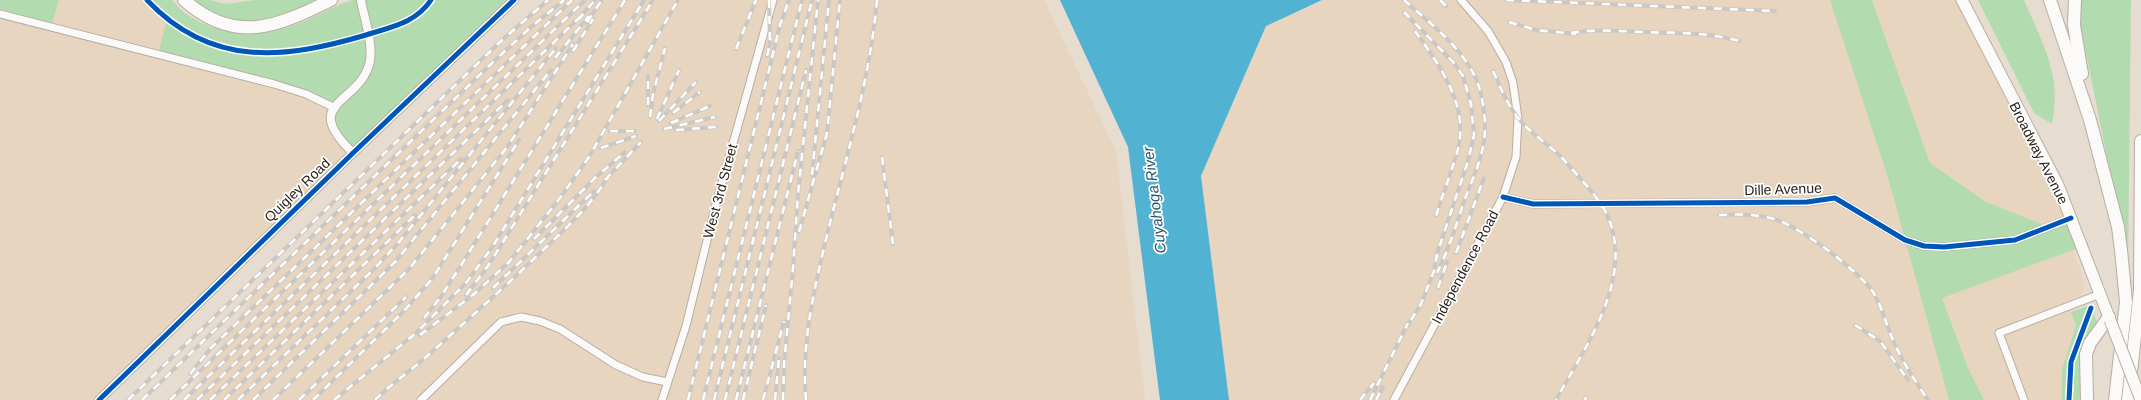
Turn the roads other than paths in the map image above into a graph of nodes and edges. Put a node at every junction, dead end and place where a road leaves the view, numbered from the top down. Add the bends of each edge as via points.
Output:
1 (184, 0) edge
2 (331, 0) edge
3 (360, 0) edge
4 (514, 0) edge
5 (773, 0) edge
6 (1461, 0) edge
7 (1962, 0) edge
8 (2050, 0) edge
9 (2075, 0) edge
10 (0, 14) edge
11 (334, 108) junction
12 (2090, 120) junction
13 (2141, 141) edge
14 (353, 153) junction
15 (1503, 197) junction
16 (2071, 218) junction
17 (2100, 294) junction
18 (2110, 318) junction
19 (667, 382) junction
20 (99, 400) edge
21 (421, 400) edge
22 (662, 400) edge
23 (1394, 400) edge
24 (2024, 400) edge
25 (2087, 400) edge
26 (2114, 400) edge
27 (2128, 400) edge
28 (2141, 400) edge

1 - 2 highway via 201,14 216,21 252,28 279,24 296,18
3 - 11 street via 370,47 370,60 362,78
4 - 14 street, Quigley Road
5 - 19 street, West 3rd Street via 715,208 686,326
6 - 15 street, Independence Road via 1498,45 1513,83 1518,118 1518,146
7 - 16 main road, Broadway Avenue via 2058,185
8 - 12 highway
9 - 12 highway via 2076,42
10 - 11 street via 274,84 306,94
11 - 14 street via 330,122 333,131
12 - 26 highway via 2118,227 2125,278 2126,302
13 - 27 highway via 2140,290
14 - 20 street, Quigley Road
15 - 16 street, Dille Avenue via 1533,204 1807,202 1835,198 1905,240 1924,246 1944,247 2015,240
15 - 23 street, Independence Road
16 - 17 main road, Broadway Avenue
17 - 18 main road, Broadway Avenue
17 - 24 street via 1999,333
18 - 25 highway via 2090,342 2086,354
18 - 28 main road, Broadway Avenue, bridge
19 - 21 street via 643,377 616,365 560,329 521,317 501,322
19 - 22 street, West 3rd Street

